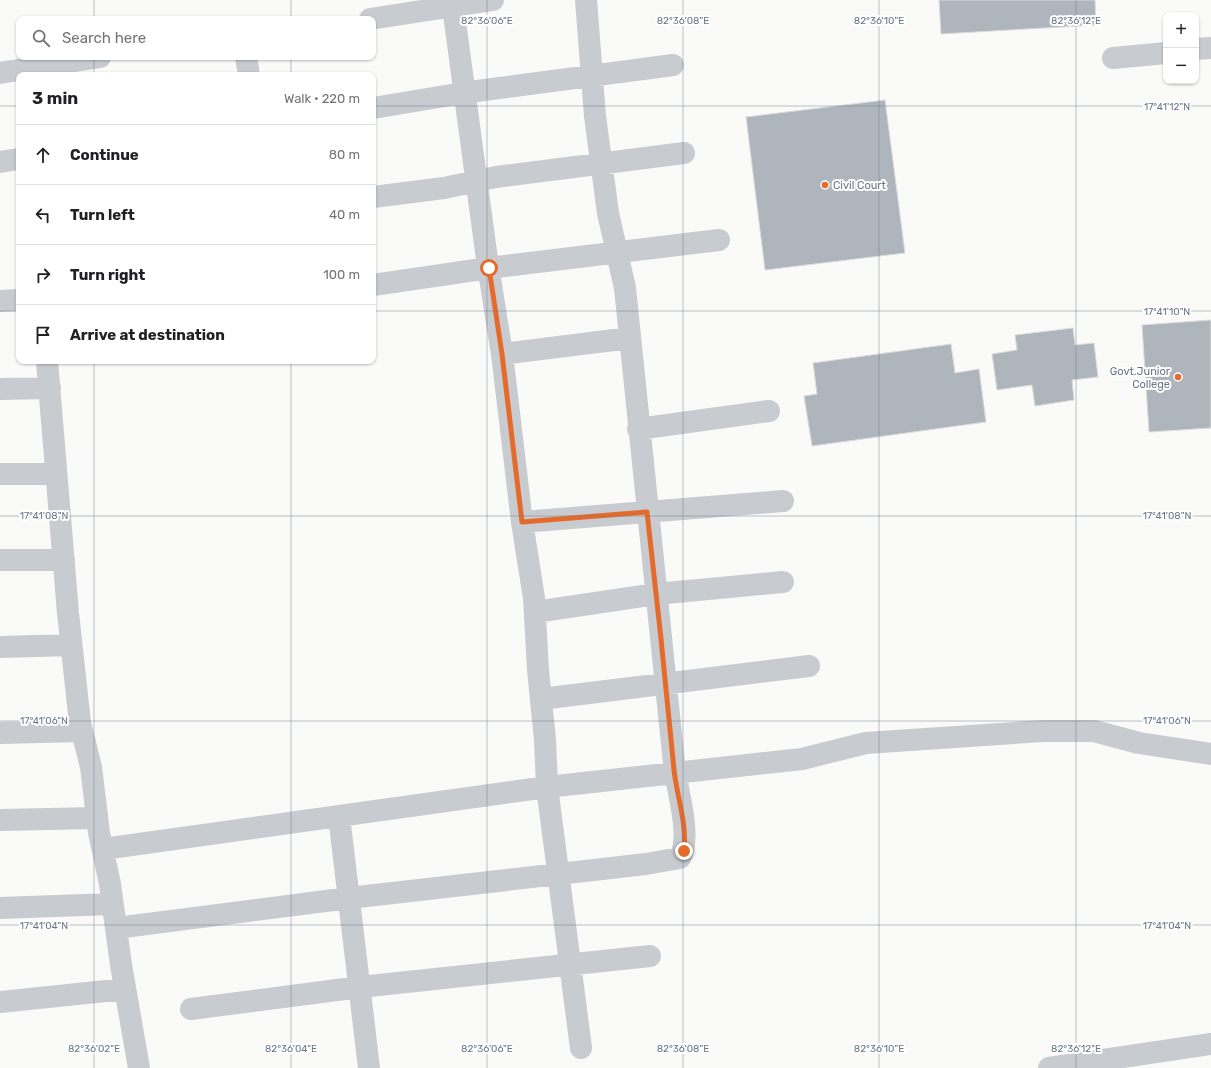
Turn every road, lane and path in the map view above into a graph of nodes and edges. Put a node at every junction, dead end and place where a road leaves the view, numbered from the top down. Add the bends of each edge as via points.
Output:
1 (493, 0) edge
2 (586, 0) edge
3 (453, 7) junction
4 (376, 18) edge
5 (1211, 48) edge
6 (1199, 50) edge
7 (1163, 52) edge
8 (1113, 58) dead end
9 (81, 60) edge
10 (246, 60) edge
11 (673, 65) dead end
12 (248, 72) edge
13 (0, 73) edge
14 (592, 76) junction
15 (465, 93) junction
16 (376, 108) edge
17 (684, 153) dead end
18 (16, 159) edge
19 (0, 162) edge
20 (602, 163) junction
21 (477, 181) junction
22 (376, 196) edge
23 (719, 240) dead end
24 (617, 252) junction
25 (489, 268) junction
26 (376, 285) edge
27 (16, 300) edge
28 (0, 301) edge
29 (630, 338) junction
30 (502, 354) junction
31 (47, 364) edge
32 (50, 388) junction
33 (0, 389) edge
34 (769, 411) dead end
35 (638, 429) junction
36 (0, 474) edge
37 (56, 474) junction
38 (783, 501) dead end
39 (647, 512) junction
40 (522, 522) junction
41 (0, 560) edge
42 (64, 560) junction
43 (783, 582) dead end
44 (656, 594) junction
45 (535, 612) junction
46 (71, 645) junction
47 (0, 647) edge
48 (809, 666) dead end
49 (666, 683) junction
50 (541, 699) junction
51 (82, 731) junction
52 (0, 733) edge
53 (1211, 754) edge
54 (674, 773) junction
55 (547, 787) junction
56 (339, 816) junction
57 (97, 818) junction
58 (0, 820) edge
59 (102, 849) junction
60 (559, 874) junction
61 (349, 898) junction
62 (112, 904) junction
63 (0, 908) edge
64 (116, 928) junction
65 (650, 956) dead end
66 (570, 964) junction
67 (360, 988) junction
68 (125, 989) junction
69 (0, 1002) edge
70 (191, 1009) dead end
71 (1211, 1044) edge
72 (581, 1048) dead end
73 (139, 1068) edge
74 (370, 1068) edge
75 (1049, 1068) edge

1 - 3 street
2 - 14 street
3 - 4 street
3 - 15 street
5 - 6 street
7 - 8 street
9 - 13 street
10 - 12 street
11 - 14 street
14 - 15 street
14 - 20 street
15 - 16 street
15 - 21 street
17 - 20 street
18 - 19 street
20 - 21 street
20 - 24 street via 608,213
21 - 22 street via 444,188
21 - 25 street
23 - 24 street
24 - 25 street
24 - 29 street via 625,288
25 - 26 street
25 - 30 street
27 - 28 street
29 - 30 street
29 - 35 street
30 - 40 street
31 - 32 street
32 - 33 street
32 - 37 street
34 - 35 street
35 - 39 street
36 - 37 street
37 - 42 street
38 - 39 street
39 - 40 street
39 - 44 street
40 - 45 street
41 - 42 street
42 - 46 street
43 - 44 street
44 - 45 street
44 - 49 street
45 - 50 street
46 - 47 street
46 - 51 street
48 - 49 street
49 - 50 street
49 - 54 street
50 - 55 street
51 - 52 street
51 - 57 street
53 - 54 street via 1139,743 1094,731 1043,731 866,743 802,759
54 - 55 street
54 - 60 street via 686,839 680,858
55 - 56 street
55 - 60 street
56 - 59 street
56 - 61 street
57 - 58 street
57 - 59 street
59 - 62 street
60 - 61 street
60 - 66 street
61 - 64 street
61 - 67 street
62 - 63 street
62 - 64 street
64 - 68 street
65 - 66 street
66 - 67 street
66 - 72 street
67 - 70 street
67 - 74 street
68 - 69 street
68 - 73 street
71 - 75 street

